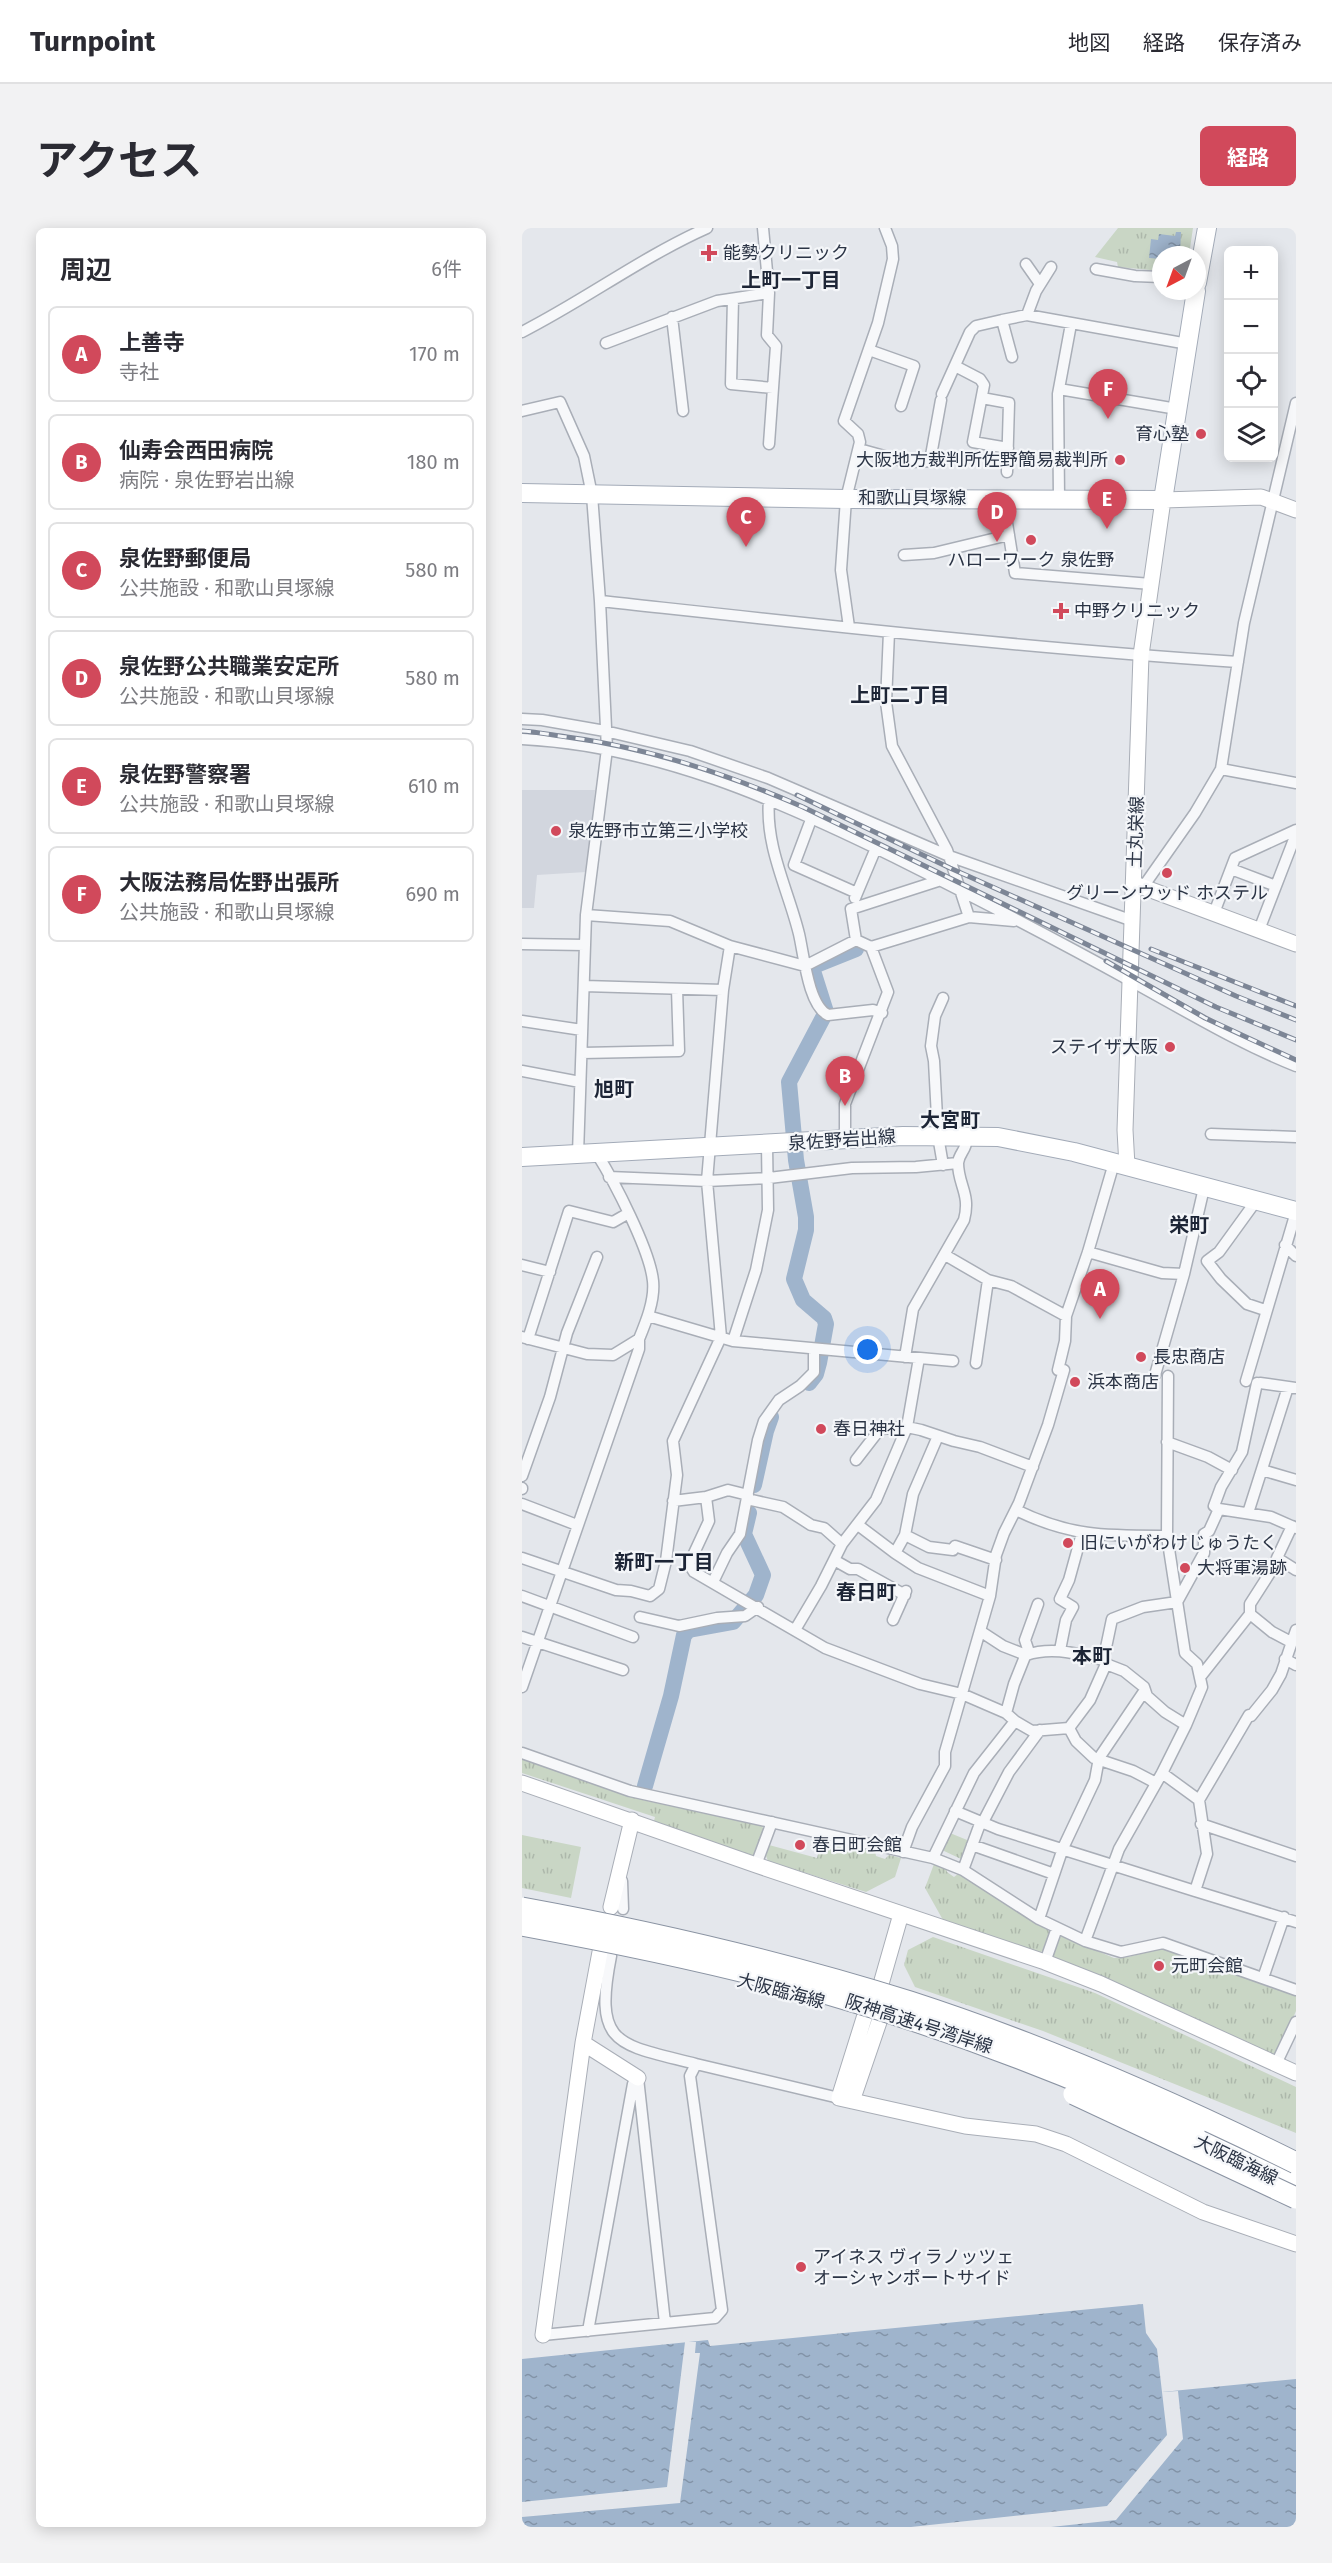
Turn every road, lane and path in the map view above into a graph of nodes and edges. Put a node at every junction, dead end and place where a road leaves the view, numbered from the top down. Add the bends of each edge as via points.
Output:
1 (706, 228) edge
2 (763, 228) edge
3 (885, 228) edge
4 (1207, 228) edge
5 (1203, 246) edge
6 (1026, 264) dead end
7 (1051, 267) dead end
8 (1096, 269) dead end
9 (1152, 277) edge
10 (1040, 284) junction
11 (769, 293) junction
12 (733, 299) junction
13 (1195, 300) edge
14 (1028, 315) junction
15 (672, 317) junction
16 (1002, 320) junction
17 (1071, 324) junction
18 (522, 332) edge
19 (606, 343) dead end
20 (1188, 344) junction
21 (869, 350) junction
22 (1012, 357) dead end
23 (954, 366) junction
24 (773, 388) junction
25 (1059, 389) junction
26 (982, 398) junction
27 (1296, 403) edge
28 (901, 405) dead end
29 (1177, 409) junction
30 (522, 411) edge
31 (683, 411) dead end
32 (769, 444) dead end
33 (1008, 448) junction
34 (859, 449) junction
35 (930, 461) junction
36 (942, 461) dead end
37 (1007, 472) dead end
38 (522, 493) edge
39 (592, 495) junction
40 (1003, 498) junction
41 (1059, 498) junction
42 (846, 499) junction
43 (1163, 500) junction
44 (1274, 502) junction
45 (1296, 510) edge
46 (1009, 535) junction
47 (904, 555) dead end
48 (1151, 584) junction
49 (600, 601) junction
50 (849, 627) junction
51 (889, 632) junction
52 (1141, 655) junction
53 (1238, 662) junction
54 (522, 719) edge
55 (605, 731) junction
56 (522, 739) edge
57 (607, 749) junction
58 (1221, 769) junction
59 (1296, 783) edge
60 (769, 799) junction
61 (812, 817) junction
62 (1296, 832) edge
63 (876, 848) junction
64 (949, 856) junction
65 (1285, 863) junction
66 (794, 865) junction
67 (1296, 867) edge
68 (777, 869) junction
69 (1231, 869) junction
70 (941, 880) junction
71 (1139, 886) junction
72 (1276, 886) junction
73 (960, 889) junction
74 (857, 893) junction
75 (851, 909) junction
76 (1214, 913) junction
77 (586, 915) junction
78 (969, 917) junction
79 (1019, 921) junction
80 (1133, 921) junction
81 (1259, 930) junction
82 (856, 940) junction
83 (522, 944) edge
84 (1296, 944) edge
85 (585, 945) junction
86 (730, 946) junction
87 (871, 947) junction
88 (805, 966) junction
89 (1131, 980) junction
90 (584, 986) junction
91 (677, 989) junction
92 (723, 990) junction
93 (943, 998) dead end
94 (882, 1013) junction
95 (522, 1021) edge
96 (582, 1030) junction
97 (582, 1053) junction
98 (1296, 1066) edge
99 (522, 1071) edge
100 (580, 1082) junction
101 (1211, 1134) dead end
102 (938, 1136) junction
103 (966, 1136) junction
104 (1296, 1137) edge
105 (848, 1140) junction
106 (767, 1144) junction
107 (708, 1148) junction
108 (578, 1154) junction
109 (597, 1154) junction
110 (522, 1157) edge
111 (958, 1162) junction
112 (1121, 1164) junction
113 (943, 1165) junction
114 (609, 1177) junction
115 (769, 1178) junction
116 (707, 1180) junction
117 (1204, 1188) junction
118 (1256, 1201) junction
119 (1296, 1212) edge
120 (627, 1214) junction
121 (1285, 1245) junction
122 (1088, 1252) junction
123 (945, 1255) junction
124 (1296, 1256) edge
125 (597, 1257) dead end
126 (522, 1265) edge
127 (550, 1272) junction
128 (1184, 1274) junction
129 (988, 1280) junction
130 (1265, 1310) junction
131 (648, 1316) junction
132 (1066, 1316) junction
133 (525, 1338) edge
134 (721, 1338) junction
135 (639, 1339) junction
136 (733, 1341) junction
137 (564, 1348) junction
138 (819, 1350) junction
139 (905, 1357) junction
140 (919, 1358) junction
141 (953, 1360) dead end
142 (976, 1363) dead end
143 (1155, 1375) dead end
144 (1168, 1376) dead end
145 (1254, 1382) junction
146 (1292, 1387) edge
147 (907, 1427) junction
148 (938, 1436) junction
149 (1167, 1442) junction
150 (856, 1460) dead end
151 (1033, 1467) junction
152 (1232, 1470) junction
153 (1262, 1470) junction
154 (522, 1476) edge
155 (1296, 1480) edge
156 (706, 1497) junction
157 (750, 1498) junction
158 (673, 1501) junction
159 (522, 1504) edge
160 (1219, 1509) junction
161 (1016, 1510) junction
162 (1248, 1513) junction
163 (578, 1525) junction
164 (858, 1525) junction
165 (1294, 1527) edge
166 (1082, 1533) junction
167 (905, 1535) junction
168 (1167, 1536) junction
169 (842, 1544) junction
170 (895, 1553) junction
171 (522, 1557) edge
172 (1276, 1558) junction
173 (834, 1560) junction
174 (996, 1560) junction
175 (1296, 1570) edge
176 (562, 1571) junction
177 (713, 1582) junction
178 (522, 1596) edge
179 (990, 1596) junction
180 (1177, 1602) junction
181 (753, 1604) junction
182 (1038, 1604) dead end
183 (549, 1606) junction
184 (1250, 1614) junction
185 (640, 1617) dead end
186 (893, 1620) dead end
187 (795, 1630) junction
188 (1296, 1630) edge
189 (980, 1631) junction
190 (522, 1637) edge
191 (633, 1637) dead end
192 (537, 1642) junction
193 (1291, 1642) junction
194 (1060, 1650) junction
195 (1026, 1655) junction
196 (1285, 1659) junction
197 (1105, 1662) junction
198 (1296, 1665) edge
199 (623, 1670) dead end
200 (1201, 1676) junction
201 (522, 1688) edge
202 (1145, 1690) junction
203 (962, 1694) junction
204 (1006, 1713) junction
205 (1015, 1721) junction
206 (1186, 1725) junction
207 (1069, 1728) junction
208 (1040, 1730) junction
209 (522, 1752) edge
210 (1099, 1758) junction
211 (1159, 1778) junction
212 (522, 1783) edge
213 (1199, 1800) junction
214 (955, 1811) junction
215 (632, 1820) junction
216 (982, 1821) junction
217 (772, 1822) junction
218 (1201, 1824) junction
219 (972, 1845) junction
220 (1063, 1848) junction
221 (903, 1852) junction
222 (1296, 1856) edge
223 (933, 1858) junction
224 (756, 1865) junction
225 (1113, 1867) junction
226 (963, 1870) junction
227 (1054, 1874) junction
228 (1195, 1891) junction
229 (522, 1898) edge
230 (522, 1908) edge
231 (617, 1908) dead end
232 (901, 1914) junction
233 (1284, 1917) junction
234 (1039, 1919) junction
235 (1296, 1922) edge
236 (522, 1925) edge
237 (1057, 1928) junction
238 (522, 1935) edge
239 (1085, 1941) junction
240 (606, 1954) joint
241 (1045, 1962) junction
242 (1263, 1978) junction
243 (880, 1984) junction
244 (1296, 1989) edge
245 (873, 2017) junction
246 (906, 2018) junction
247 (1296, 2022) edge
248 (583, 2043) junction
249 (696, 2064) junction
250 (1276, 2064) junction
251 (1296, 2073) edge
252 (638, 2078) junction
253 (1136, 2087) junction
254 (845, 2099) junction
255 (1296, 2148) edge
256 (1296, 2153) edge
257 (1296, 2163) edge
258 (1296, 2181) edge
259 (1296, 2190) edge
260 (1296, 2198) edge
261 (1296, 2244) edge
262 (665, 2323) junction
263 (588, 2331) junction
264 (543, 2335) joint

1 - 18 street via 675,242
2 - 11 street
3 - 21 street via 893,259
4 - 5 main road
6 - 10 street
7 - 10 street
8 - 9 street
10 - 14 street
11 - 12 street
11 - 24 street via 767,335 776,345
12 - 15 street
12 - 24 street via 731,384
13 - 20 main road
14 - 16 street
14 - 17 street
15 - 19 street
15 - 31 street
16 - 22 street
16 - 23 street via 976,326
17 - 20 street
17 - 25 street
20 - 29 main road
21 - 28 street via 914,366
21 - 34 street via 844,421 858,434
23 - 26 street via 980,379 984,385
23 - 35 street via 942,397
24 - 32 street
25 - 29 street
25 - 41 street
26 - 33 street via 1009,403
26 - 33 street via 973,442
27 - 44 street
29 - 43 main road
30 - 39 street via 560,402 584,456
33 - 37 street
34 - 35 street via 906,462
34 - 42 street
35 - 36 street
38 - 39 main road, 和歌山貝塚線
39 - 42 main road, 和歌山貝塚線
39 - 49 street
40 - 41 main road, 和歌山貝塚線
40 - 42 main road, 和歌山貝塚線
40 - 46 street
41 - 43 main road, 和歌山貝塚線
42 - 50 street via 841,570
43 - 44 street via 1261,497
43 - 48 street, 土丸栄線
44 - 45 street
44 - 53 street
46 - 47 street via 934,553
46 - 48 street via 1015,573
48 - 52 street, 土丸栄線
49 - 50 street
49 - 55 street
50 - 51 street
51 - 52 street
51 - 64 street via 886,702 892,746
52 - 53 street
52 - 71 street, 土丸栄線
53 - 58 street
54 - 55 street
55 - 57 street
55 - 64 street via 690,751 768,778
56 - 57 street
57 - 60 street via 708,775
57 - 77 street
58 - 59 street
58 - 71 street via 1195,813
60 - 61 street
60 - 68 street via 767,819
61 - 63 street
61 - 66 street
62 - 65 street
62 - 69 street via 1235,858
63 - 70 street
63 - 74 street
64 - 73 street
64 - 80 street
65 - 67 street
65 - 72 street
66 - 68 street
66 - 74 street
68 - 88 street via 799,933
69 - 72 street
69 - 76 street
70 - 73 street
70 - 75 street
71 - 76 street
71 - 80 street, 土丸栄線
72 - 81 street
73 - 78 street
73 - 79 street
74 - 75 street
75 - 82 street
76 - 81 street
77 - 85 street
77 - 86 street via 670,921
78 - 79 street
78 - 87 street
79 - 89 street
80 - 89 street, 土丸栄線
81 - 84 street
82 - 87 street
82 - 88 street
83 - 85 street
85 - 90 street
86 - 88 street
86 - 92 street
87 - 94 street via 888,992
88 - 94 street via 817,1004 825,1014 873,1010
89 - 98 street via 1233,1038
89 - 112 street, 土丸栄線
90 - 91 street
90 - 96 street
91 - 92 street
91 - 97 street via 679,1051
92 - 107 street
93 - 102 street via 935,1016 931,1046
94 - 105 street via 845,1104
95 - 96 street
96 - 97 street
97 - 100 street
99 - 100 street
100 - 108 street
101 - 104 street
102 - 103 main road, 泉佐野岩出線
102 - 105 main road, 泉佐野岩出線
102 - 113 street
103 - 111 street via 967,1145
103 - 112 main road, 泉佐野岩出線 via 1008,1138
105 - 106 main road, 泉佐野岩出線
106 - 107 main road, 泉佐野岩出線
106 - 115 street
107 - 109 main road, 泉佐野岩出線
107 - 116 street
108 - 109 main road, 泉佐野岩出線
108 - 110 main road, 泉佐野岩出線
109 - 114 street
111 - 113 street
111 - 123 street via 968,1205
112 - 117 main road, 泉佐野岩出線
112 - 122 street
113 - 115 street via 852,1168
114 - 116 street
114 - 120 street
115 - 116 street
115 - 136 street via 768,1210 756,1270
116 - 134 street
117 - 118 main road, 泉佐野岩出線
117 - 128 street
118 - 119 main road, 泉佐野岩出線
118 - 130 street via 1219,1252 1207,1261 1247,1304
119 - 121 street
120 - 127 street via 613,1222 569,1211
120 - 131 street via 648,1257 653,1283
121 - 124 street
121 - 130 street
122 - 128 street via 1161,1273
122 - 132 street
123 - 129 street
123 - 139 street via 913,1309
125 - 137 street
126 - 127 street
127 - 133 street
128 - 143 street
129 - 132 street via 1011,1286
129 - 142 street
130 - 145 street
131 - 134 street
131 - 135 street
132 - 151 street via 1061,1370
133 - 137 street
134 - 136 street
134 - 158 street via 673,1441 677,1475
135 - 137 street via 613,1354 587,1354
135 - 163 street via 639,1349
136 - 138 street
137 - 154 street
138 - 139 street
138 - 157 street via 809,1379 779,1400 764,1421
139 - 140 street
140 - 141 street
140 - 147 street
144 - 149 street
145 - 146 street
145 - 152 street via 1242,1452
146 - 153 street
147 - 148 street
147 - 150 street via 880,1429
147 - 164 street via 876,1500
148 - 151 street
148 - 167 street via 913,1494
149 - 152 street
149 - 168 street
151 - 161 street
152 - 160 street via 1214,1506
153 - 155 street
153 - 162 street
156 - 157 street via 728,1490
156 - 158 street
156 - 177 street via 709,1521 689,1564 694,1572
157 - 169 street via 783,1507 810,1525 824,1528
157 - 177 street via 740,1534
158 - 176 street via 666,1561 658,1589 650,1596 596,1584
159 - 163 street
160 - 162 street
160 - 180 street via 1204,1534 1204,1552
161 - 166 street via 1040,1522
161 - 174 street
162 - 165 street
163 - 176 street
164 - 169 street
164 - 170 street
165 - 172 street
166 - 168 street
166 - 194 street via 1060,1599 1073,1607
167 - 170 street
167 - 174 street via 929,1547 953,1550 955,1546
168 - 180 street
169 - 173 street
170 - 179 street via 918,1568
171 - 176 street
172 - 175 street
172 - 184 street via 1250,1604
173 - 186 street via 906,1593
173 - 187 street
174 - 179 street
176 - 183 street
177 - 181 street
178 - 183 street
179 - 189 street
180 - 197 street via 1143,1607 1112,1620
180 - 200 street via 1185,1653 1197,1664
181 - 185 street via 745,1616 679,1626
181 - 187 street
182 - 195 street via 1025,1640
183 - 191 street
183 - 192 street
184 - 193 street
184 - 200 street
187 - 203 street via 825,1648 920,1684
188 - 193 street
189 - 195 street
189 - 203 street
190 - 192 street
192 - 199 street
192 - 201 street
193 - 196 street
194 - 195 street
194 - 197 street
195 - 204 street
196 - 198 street
196 - 213 street via 1272,1690 1250,1715
197 - 202 street via 1124,1671
197 - 207 street via 1090,1700
200 - 206 street via 1202,1687
202 - 206 street via 1165,1712
202 - 210 street
203 - 204 street
203 - 221 street via 945,1752 945,1766
204 - 205 street
205 - 208 street via 1032,1731
205 - 214 street via 974,1773
206 - 211 street
207 - 208 street
207 - 210 street via 1085,1752
208 - 216 street
209 - 217 street via 630,1791
210 - 211 street
210 - 220 street via 1095,1780
211 - 213 street
211 - 225 street
212 - 215 street
213 - 218 street
214 - 216 street
214 - 223 street
215 - 224 street
215 - 231 street via 621,1865
216 - 219 street
216 - 220 street
217 - 221 street
217 - 224 street
218 - 222 street
218 - 228 street via 1207,1854
219 - 226 street
219 - 227 street
220 - 225 street
220 - 227 street
221 - 223 street
223 - 226 street
224 - 232 street
225 - 228 street
225 - 239 street
226 - 234 street
227 - 234 street
228 - 233 street
229 - 243 main road, 大阪臨海線 via 699,1935
230 - 253 highway, 阪神高速4号湾岸線, bridge via 676,1939 833,1979 986,2028
232 - 241 street
232 - 243 street
233 - 235 street
233 - 242 street
234 - 237 street
236 - 246 highway, 阪神高速4号湾岸線, bridge via 738,1970
237 - 239 street
237 - 241 street
238 - 245 main road, 大阪臨海線 via 668,1962
239 - 242 street via 1121,1952 1162,1944
240 - 248 street
240 - 249 street via 604,2002 610,2029 635,2049
241 - 250 street
242 - 244 street
243 - 245 street
243 - 256 main road, 大阪臨海線 via 1086,2057
245 - 254 street
245 - 259 main road, 大阪臨海線 via 1118,2106
246 - 258 highway, 阪神高速4号湾岸線, bridge via 981,2043 1124,2100
246 - 260 highway, bridge
247 - 250 street
248 - 252 street
248 - 264 street
249 - 254 street
249 - 262 street via 690,2076 722,2310 715,2318
250 - 251 street
252 - 262 street
252 - 263 street via 633,2084
253 - 255 highway, bridge
253 - 257 highway, 阪神高速4号湾岸線, bridge
254 - 261 street via 965,2126 1036,2134 1203,2212
262 - 263 street
263 - 264 street

